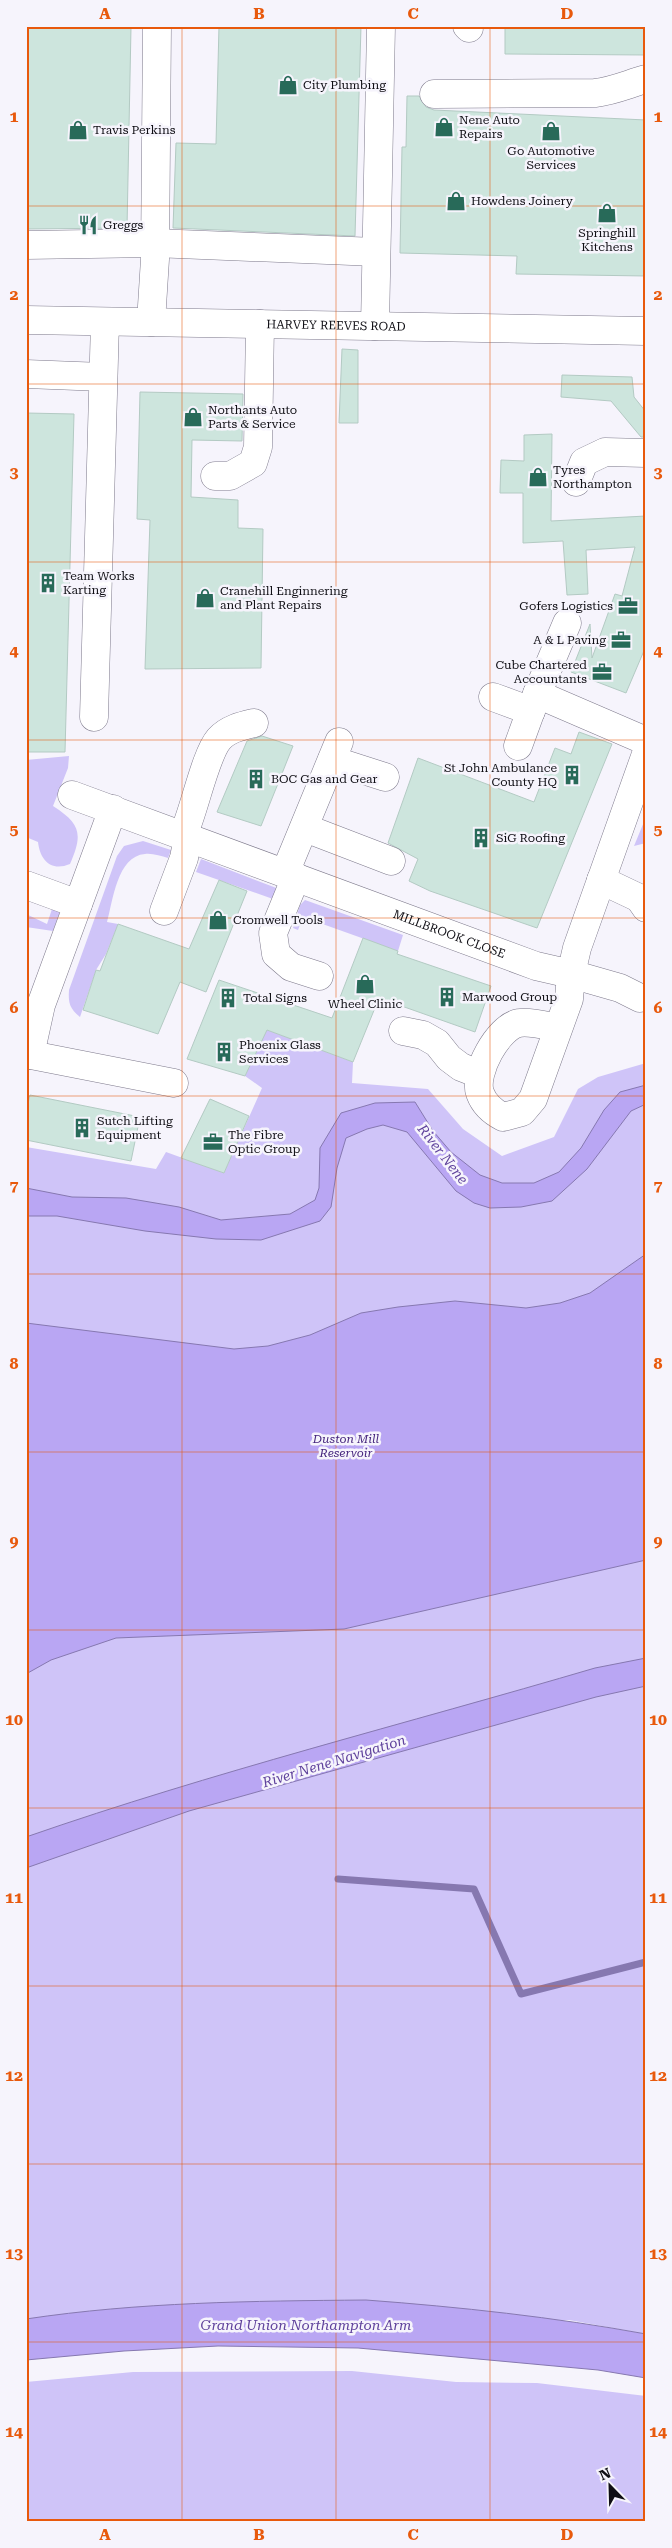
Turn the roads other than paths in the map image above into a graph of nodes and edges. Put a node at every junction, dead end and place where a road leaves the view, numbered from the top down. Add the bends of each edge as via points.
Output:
1 (157, 26) edge
2 (381, 26) edge
3 (646, 79) edge
4 (434, 94) dead end
5 (154, 243) junction
6 (26, 245) edge
7 (376, 252) junction
8 (26, 320) edge
9 (104, 322) junction
10 (151, 322) junction
11 (260, 324) junction
12 (375, 326) junction
13 (646, 331) edge
14 (26, 374) edge
15 (103, 377) junction
16 (646, 453) edge
17 (215, 476) dead end
18 (576, 482) dead end
19 (567, 622) dead end
20 (493, 697) dead end
21 (534, 703) junction
22 (94, 717) dead end
23 (254, 723) dead end
24 (646, 741) edge
25 (518, 746) dead end
26 (646, 754) edge
27 (386, 777) dead end
28 (639, 792) edge
29 (72, 795) dead end
30 (113, 809) junction
31 (305, 828) junction
32 (186, 836) junction
33 (391, 861) dead end
34 (291, 875) junction
35 (601, 880) junction
36 (26, 884) edge
37 (78, 904) junction
38 (646, 908) edge
39 (164, 911) dead end
40 (570, 974) junction
41 (319, 976) dead end
42 (640, 998) dead end
43 (558, 1028) junction
44 (403, 1031) dead end
45 (28, 1054) edge
46 (479, 1074) junction
47 (174, 1084) dead end

1 - 5 street
2 - 7 street
3 - 4 street via 614,91 594,93
5 - 6 street
5 - 7 street
5 - 10 street
7 - 12 street
8 - 9 street, HARVEY REEVES ROAD
9 - 10 street, HARVEY REEVES ROAD
9 - 15 street
10 - 11 street, HARVEY REEVES ROAD
11 - 12 street, HARVEY REEVES ROAD
11 - 17 street via 256,455 253,463 230,476
12 - 13 street, HARVEY REEVES ROAD
14 - 15 street
15 - 22 street
16 - 18 street via 605,452 584,462
19 - 21 street
20 - 21 street
21 - 24 street
21 - 25 street
23 - 32 street via 228,731 218,740
26 - 28 street
27 - 31 street via 335,751
28 - 35 street
29 - 30 street, MILLBROOK CLOSE
30 - 32 street, MILLBROOK CLOSE
30 - 37 street
31 - 33 street
31 - 34 street
32 - 34 street, MILLBROOK CLOSE
32 - 39 street via 184,858
34 - 40 street, MILLBROOK CLOSE via 536,966
34 - 41 street via 273,933 276,954 291,967
35 - 38 street via 639,898
35 - 40 street
36 - 37 street
37 - 45 street via 41,1005
40 - 42 street, MILLBROOK CLOSE via 620,988
40 - 43 street via 568,999
43 - 46 street via 519,1023 503,1033 491,1048
43 - 46 street via 533,1098 522,1112 504,1117 492,1112 480,1092
44 - 46 street via 423,1035 437,1043 461,1067
45 - 47 street

